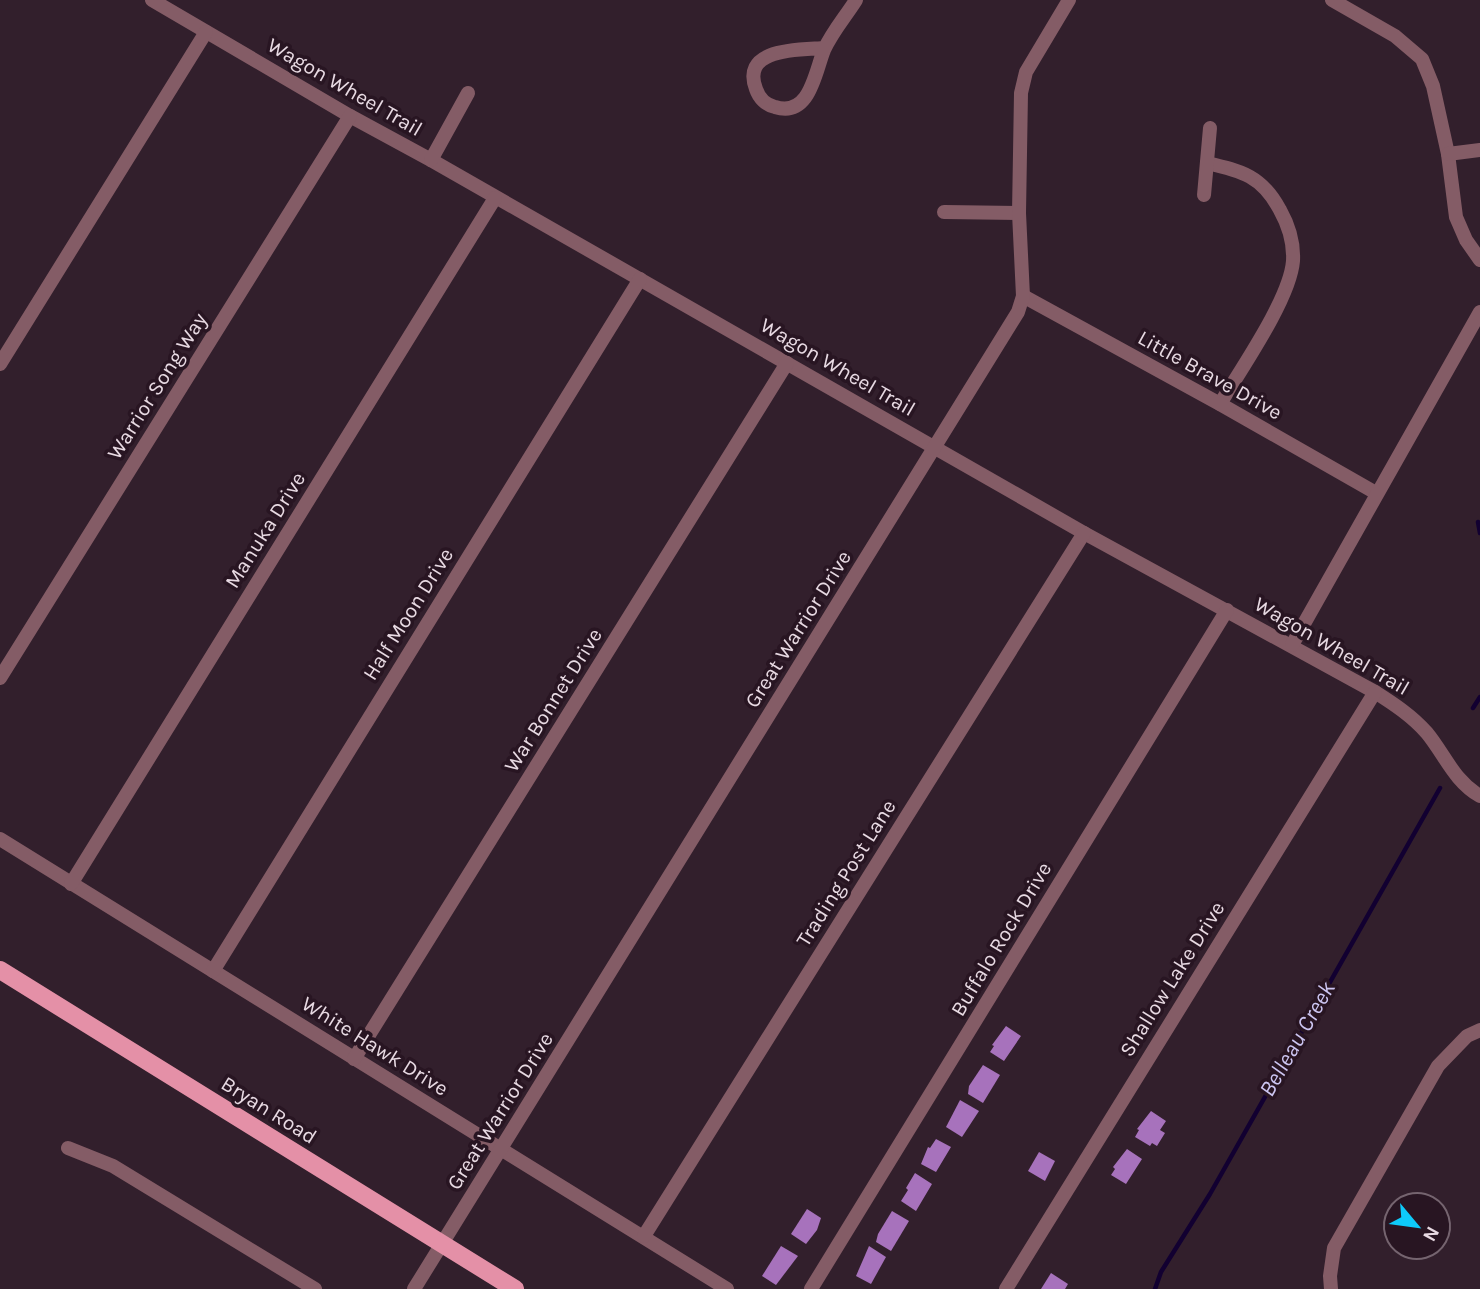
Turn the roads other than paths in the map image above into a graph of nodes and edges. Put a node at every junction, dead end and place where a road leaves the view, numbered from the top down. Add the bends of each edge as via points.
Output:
1 (152, 0) edge
2 (856, 0) edge
3 (1069, 0) edge
4 (1332, 0) edge
5 (206, 32) junction
6 (825, 48) junction
7 (468, 93) dead end
8 (351, 116) junction
9 (1210, 128) dead end
10 (1480, 150) edge
11 (1448, 154) junction
12 (431, 160) junction
13 (1207, 163) junction
14 (1203, 195) dead end
15 (495, 198) junction
16 (944, 212) dead end
17 (1019, 213) junction
18 (1480, 260) edge
19 (640, 279) junction
20 (1023, 296) junction
21 (1480, 312) edge
22 (787, 363) junction
23 (0, 364) edge
24 (1220, 404) junction
25 (935, 447) junction
26 (1376, 493) junction
27 (1084, 533) junction
28 (1227, 610) junction
29 (1292, 645) junction
30 (0, 678) edge
31 (1375, 692) junction
32 (1480, 796) edge
33 (0, 839) edge
34 (71, 884) junction
35 (0, 970) edge
36 (213, 971) junction
37 (1480, 1030) edge
38 (354, 1059) junction
39 (68, 1148) dead end
40 (501, 1149) junction
41 (644, 1236) junction
42 (442, 1244) junction
43 (315, 1289) edge
44 (414, 1289) edge
45 (515, 1289) edge
46 (727, 1289) edge
47 (811, 1289) edge
48 (1006, 1289) edge
49 (1331, 1289) edge

1 - 5 street, Wagon Wheel Trail
2 - 6 street
3 - 17 street, Great Warrior Drive via 1026,72 1021,93
4 - 11 street via 1395,36 1423,59
5 - 8 street, Wagon Wheel Trail
5 - 23 street
6 - 6 street via 804,100 782,109 761,98 756,71 766,56
7 - 12 street
8 - 12 street, Wagon Wheel Trail
8 - 30 street, Warrior Song Way
9 - 13 street
10 - 11 street
11 - 18 street via 1456,217
12 - 15 street, Wagon Wheel Trail
13 - 14 street
13 - 24 street via 1240,171 1272,196 1290,229 1293,262 1281,301
15 - 19 street, Wagon Wheel Trail
15 - 34 street, Manuka Drive
16 - 17 street
17 - 20 street, Great Warrior Drive
19 - 22 street, Wagon Wheel Trail
19 - 36 street, Half Moon Drive
20 - 24 street, Little Brave Drive
20 - 25 street, Great Warrior Drive via 1018,312
21 - 26 street
22 - 25 street, Wagon Wheel Trail
22 - 38 street, War Bonnet Drive
24 - 26 street, Little Brave Drive
25 - 27 street, Wagon Wheel Trail
25 - 40 street, Great Warrior Drive
26 - 29 street
27 - 28 street, Wagon Wheel Trail
27 - 41 street, Trading Post Lane
28 - 29 street, Wagon Wheel Trail
28 - 47 street, Buffalo Rock Drive
29 - 31 street, Wagon Wheel Trail
31 - 32 street, Wagon Wheel Trail via 1406,712 1428,734 1450,769
31 - 48 street, Shallow Lake Drive
33 - 34 street, White Hawk Drive
34 - 36 street, White Hawk Drive
35 - 42 main road, Bryan Road
36 - 38 street, White Hawk Drive
37 - 49 street via 1467,1036 1438,1066 1334,1248
38 - 40 street, White Hawk Drive
39 - 43 street via 113,1166
40 - 41 street, White Hawk Drive
40 - 42 street, Great Warrior Drive
41 - 46 street, White Hawk Drive
42 - 44 street, Great Warrior Drive
42 - 45 main road, Bryan Road

